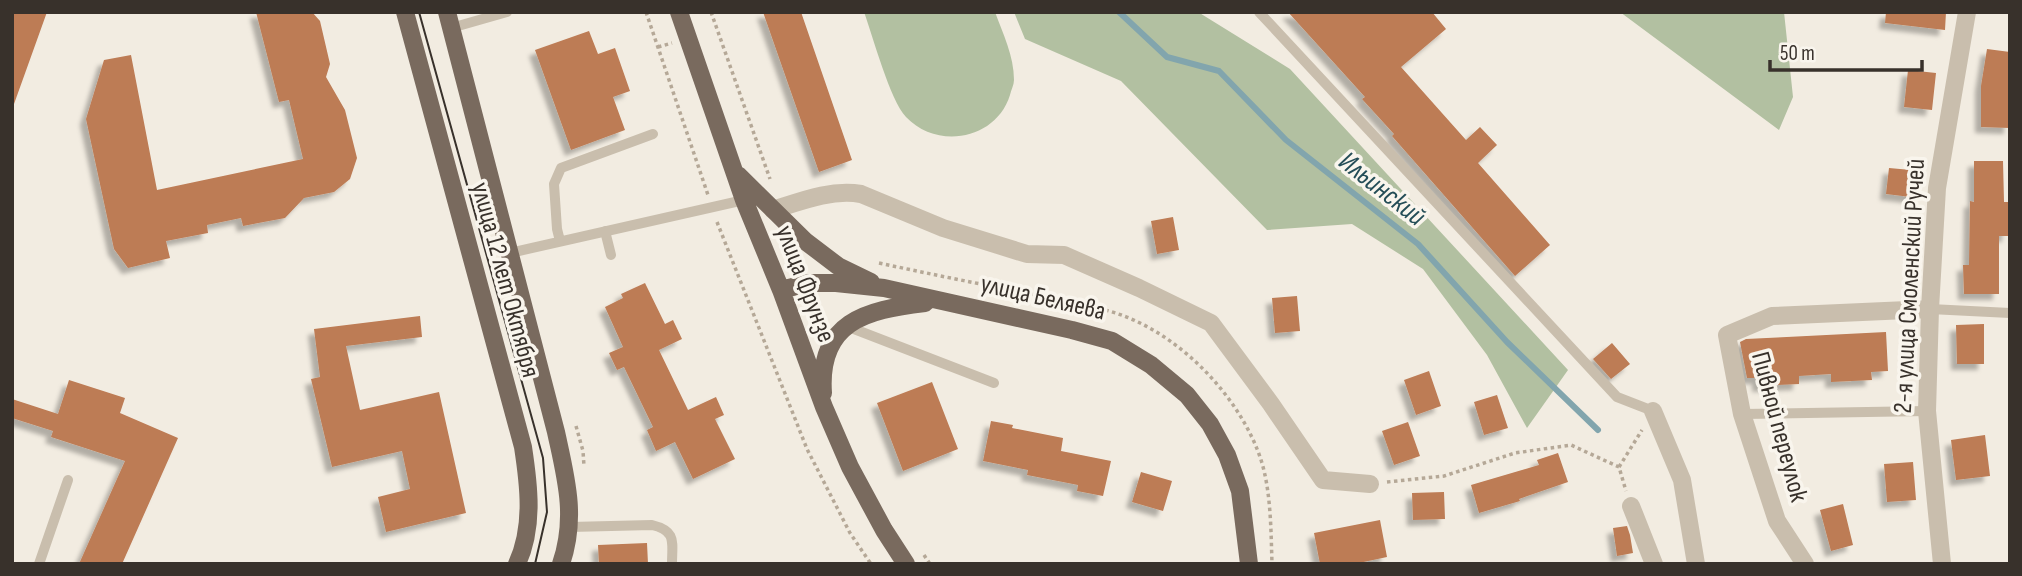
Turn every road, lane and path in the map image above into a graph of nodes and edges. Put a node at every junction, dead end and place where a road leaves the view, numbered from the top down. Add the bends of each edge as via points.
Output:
1 (405, 12) edge
2 (507, 12) edge
3 (646, 12) edge
4 (679, 12) edge
5 (711, 12) edge
6 (1259, 12) edge
7 (1967, 12) edge
8 (449, 20) edge
9 (653, 134) dead end
10 (733, 170) junction
11 (744, 200) junction
12 (712, 207) junction
13 (778, 209) junction
14 (605, 231) junction
15 (560, 241) junction
16 (510, 253) junction
17 (611, 255) dead end
18 (874, 262) dead end
19 (884, 288) junction
20 (781, 290) junction
21 (938, 301) junction
22 (1930, 309) junction
23 (2010, 313) edge
24 (851, 322) junction
25 (994, 383) dead end
26 (824, 407) junction
27 (1653, 411) junction
28 (1927, 411) junction
29 (1742, 414) junction
30 (1619, 467) junction
31 (68, 480) dead end
32 (1370, 484) joint
33 (1631, 506) joint
34 (570, 527) junction
35 (921, 550) dead end
36 (39, 564) edge
37 (517, 564) edge
38 (561, 564) edge
39 (672, 564) edge
40 (871, 564) edge
41 (906, 564) edge
42 (930, 564) edge
43 (1249, 564) edge
44 (1272, 564) edge
45 (1654, 564) edge
46 (1696, 564) edge
47 (1805, 564) edge
48 (1942, 564) edge

1 - 37 main road, улица 12 лет Октября via 523,447 530,508
2 - 8 lane
3 - 12 path
4 - 10 main road, улица Фрунзе
5 - 13 path
6 - 27 lane via 1618,397
7 - 22 street, 2-я улица Смоленский Ручей via 1937,188
8 - 16 main road, улица 12 лет Октября
9 - 15 lane via 561,168 554,184
10 - 11 main road, улица Фрунзе
10 - 13 main road
11 - 12 lane
11 - 20 main road, улица Фрунзе
12 - 14 lane
12 - 40 path via 807,449
13 - 19 main road via 805,242 838,266
13 - 32 street via 831,194 861,194 943,228 1027,254 1065,255 1139,288 1211,323 1323,480
14 - 15 lane
14 - 17 lane
15 - 16 lane
16 - 34 main road, улица 12 лет Октября via 556,432
18 - 44 path via 1125,316 1185,353 1216,381 1245,422 1262,464
19 - 20 main road via 808,283
19 - 21 main road, улица Беляева
20 - 26 main road, улица Фрунзе
21 - 24 main road via 890,307
21 - 43 main road, улица Беляева via 1111,341 1151,365 1187,395 1210,424 1236,479
22 - 23 lane
22 - 28 street, 2-я улица Смоленский Ручей
22 - 29 street, Пивной переулок via 1772,316 1727,335
24 - 25 lane via 854,329
24 - 26 main road via 824,359
26 - 41 main road, улица Фрунзе via 850,467
27 - 30 path
27 - 46 street via 1682,480
28 - 29 lane
28 - 48 street, 2-я улица Смоленский Ручей
29 - 47 street, Пивной переулок via 1777,521
30 - 32 path via 1571,445 1515,453 1444,476
30 - 33 path
31 - 36 lane
33 - 45 street
34 - 38 main road, улица 12 лет Октября
34 - 39 lane via 664,528 672,537
35 - 42 path

